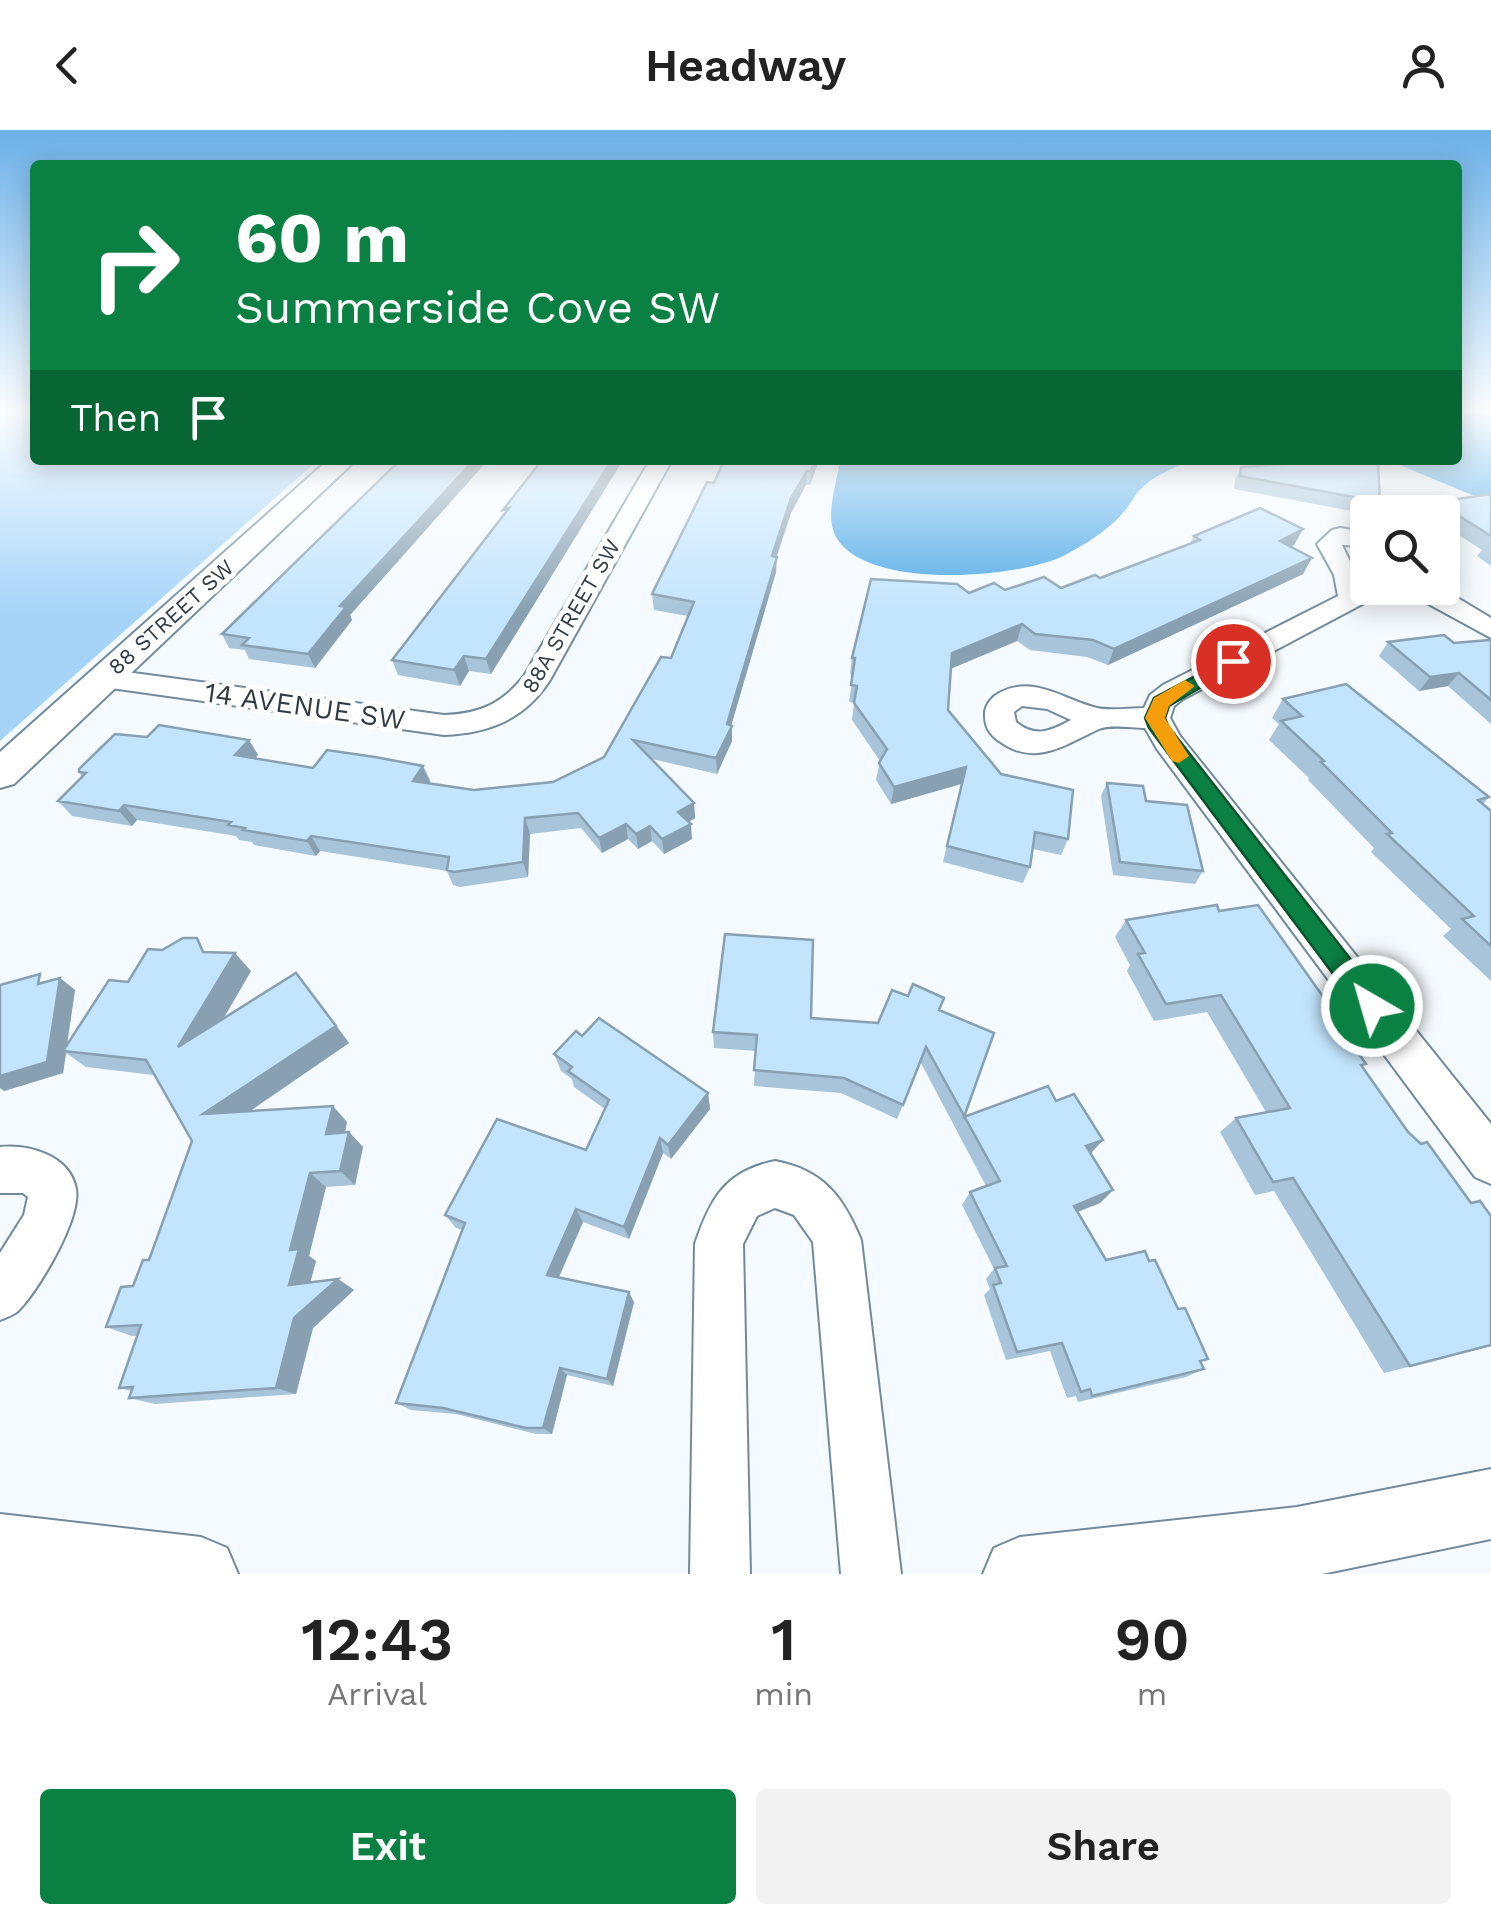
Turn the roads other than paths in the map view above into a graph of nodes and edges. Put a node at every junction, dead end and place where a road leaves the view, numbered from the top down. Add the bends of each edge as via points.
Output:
1 (322, 479) edge
2 (650, 479) edge
3 (1350, 536) edge
4 (1350, 590) edge
5 (1350, 600) edge
6 (1454, 605) edge
7 (1491, 630) edge
8 (104, 678) junction
9 (504, 713) joint
10 (1094, 718) dead end
11 (1155, 718) junction
12 (0, 774) edge
13 (1491, 1161) edge
14 (0, 1170) edge
15 (0, 1296) edge
16 (1491, 1504) edge
17 (0, 1550) edge
18 (201, 1574) edge
19 (720, 1574) edge
20 (871, 1574) edge
21 (1020, 1574) edge

1 - 8 street, 88 STREET SW
2 - 9 street, 88A STREET SW via 536,680
3 - 4 street via 1328,544
5 - 11 street via 1173,692
6 - 7 street
8 - 9 street, 14 AVENUE SW via 444,726
8 - 12 street, 88 STREET SW
10 - 11 street
11 - 13 street
14 - 15 street via 24,1168 54,1190 38,1240
16 - 21 street via 1297,1543
17 - 18 street
19 - 20 street via 719,1244 742,1196 783,1184 819,1203 837,1240

